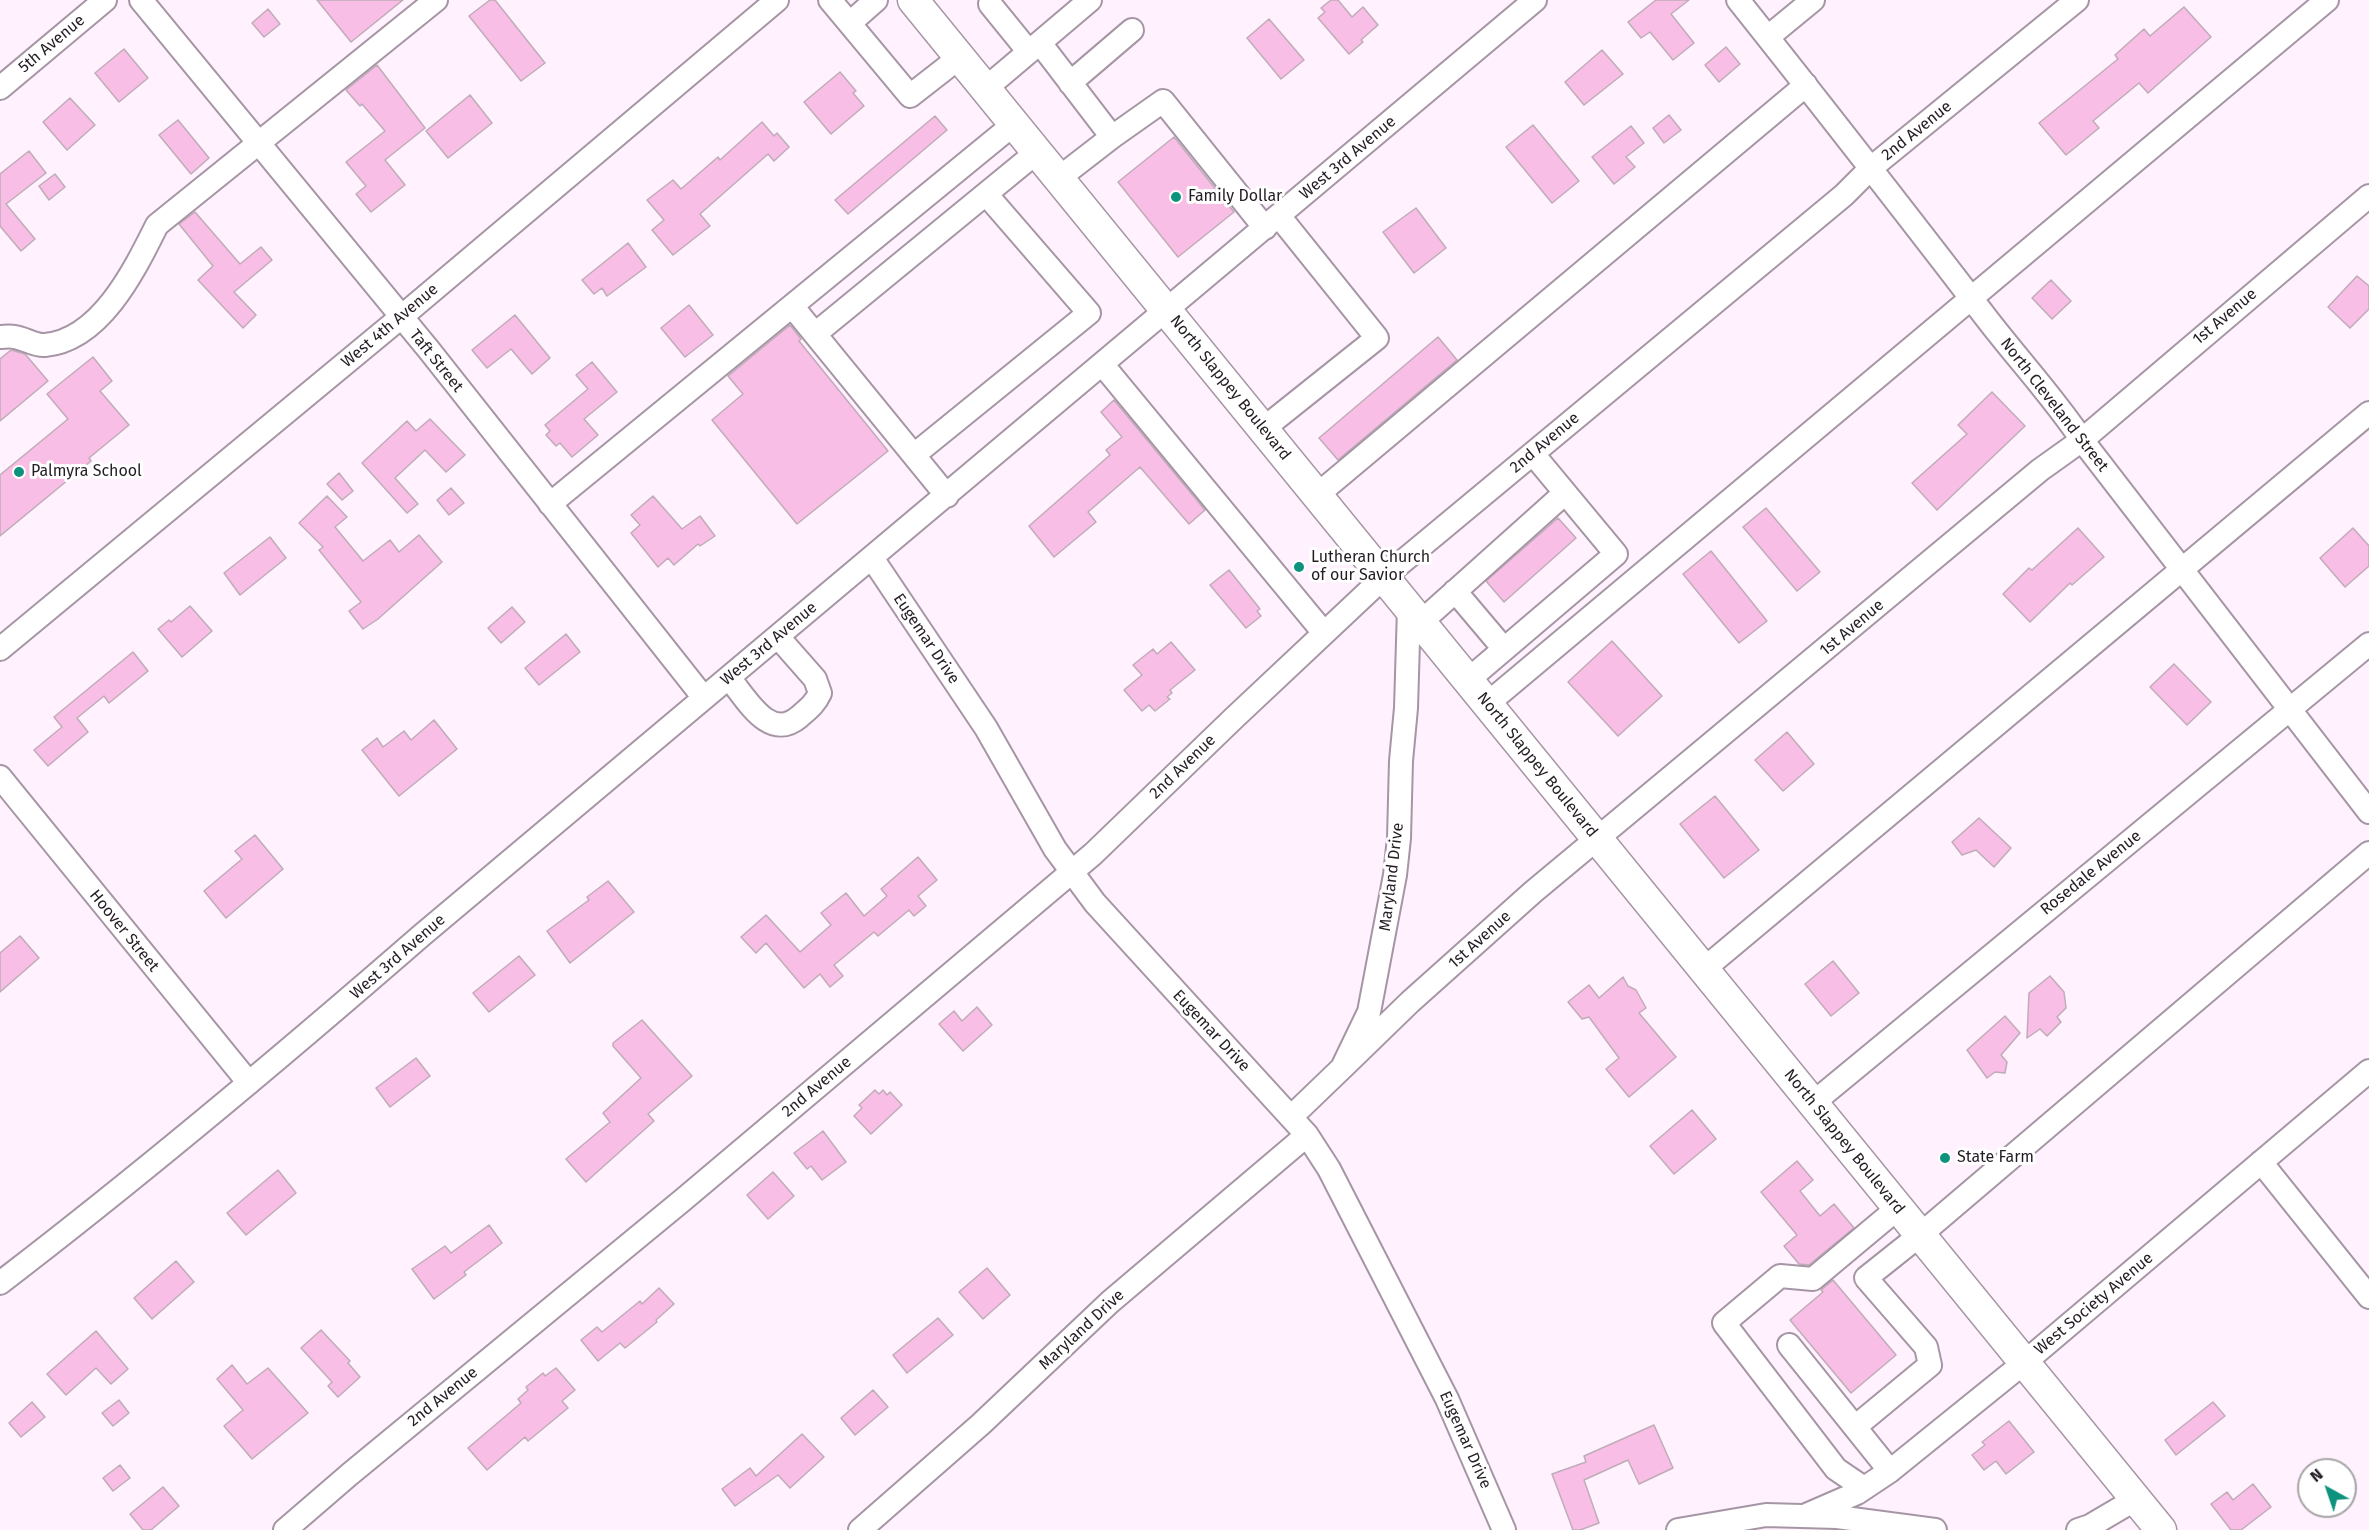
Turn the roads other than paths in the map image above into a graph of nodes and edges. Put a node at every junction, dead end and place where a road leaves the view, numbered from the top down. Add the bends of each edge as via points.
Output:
1 (105, 0) edge
2 (141, 0) edge
3 (436, 0) edge
4 (777, 0) edge
5 (831, 0) edge
6 (876, 0) edge
7 (1090, 0) edge
8 (1535, 0) edge
9 (1738, 0) edge
10 (1813, 0) edge
11 (2077, 0) edge
12 (2327, 0) edge
13 (918, 2) edge
14 (990, 4) dead end
15 (850, 22) junction
16 (1132, 30) dead end
17 (1768, 37) junction
18 (1034, 47) junction
19 (960, 57) junction
20 (1071, 83) junction
21 (1806, 85) junction
22 (0, 88) edge
23 (985, 89) junction
24 (1014, 124) junction
25 (1112, 137) junction
26 (259, 145) junction
27 (1037, 152) junction
28 (1871, 168) junction
29 (1059, 178) junction
30 (986, 194) junction
31 (2369, 196) edge
32 (1272, 222) junction
33 (1970, 297) junction
34 (792, 306) junction
35 (1167, 311) junction
36 (400, 318) junction
37 (815, 334) junction
38 (0, 337) edge
39 (1102, 364) junction
40 (2369, 413) edge
41 (1263, 429) junction
42 (2082, 440) junction
43 (1533, 454) junction
44 (914, 455) junction
45 (1565, 493) junction
46 (1317, 495) junction
47 (947, 496) junction
48 (550, 504) junction
49 (872, 558) junction
50 (2182, 569) junction
51 (1384, 577) junction
52 (1455, 591) junction
53 (1415, 615) junction
54 (1324, 633) junction
55 (778, 637) junction
56 (2369, 644) edge
57 (0, 649) edge
58 (1504, 649) junction
59 (729, 678) junction
60 (1468, 680) junction
61 (704, 698) junction
62 (1487, 704) junction
63 (2290, 710) junction
64 (0, 777) edge
65 (2369, 812) edge
66 (1598, 840) junction
67 (2369, 853) edge
68 (1072, 872) junction
69 (1704, 969) junction
70 (1342, 1068) junction
71 (2369, 1071) edge
72 (249, 1083) junction
73 (1813, 1103) junction
74 (1291, 1117) junction
75 (1307, 1135) junction
76 (2261, 1162) junction
77 (1898, 1208) junction
78 (1920, 1235) junction
79 (0, 1283) edge
80 (2369, 1297) edge
81 (1789, 1345) dead end
82 (2025, 1362) junction
83 (1855, 1427) junction
84 (1890, 1472) junction
85 (1864, 1488) junction
86 (2136, 1500) junction
87 (1804, 1516) junction
88 (285, 1530) edge
89 (861, 1530) edge
90 (1504, 1530) edge
91 (1678, 1530) edge
92 (1935, 1530) edge
93 (2078, 1530) edge
94 (2161, 1530) edge

1 - 22 street, 5th Avenue
2 - 26 street, Taft Street
3 - 26 street
4 - 36 street, West 4th Avenue
5 - 15 street
6 - 15 street
7 - 18 street
8 - 32 street, West 3rd Avenue
9 - 17 street, North Cleveland Street
10 - 17 street
11 - 28 street, 2nd Avenue
12 - 33 street
13 - 19 main road, North Slappey Boulevard
14 - 18 street
15 - 19 street via 910,96
16 - 20 street
17 - 21 street, North Cleveland Street
18 - 20 street
18 - 23 street
19 - 23 main road, North Slappey Boulevard
20 - 25 street
21 - 28 street, North Cleveland Street
21 - 46 street
23 - 24 main road, North Slappey Boulevard
24 - 27 main road, North Slappey Boulevard
24 - 34 street
25 - 29 street
25 - 32 street via 1163,101
26 - 36 street, Taft Street
26 - 38 street via 157,225 111,305 77,335 44,346
27 - 29 main road, North Slappey Boulevard
27 - 30 street
28 - 33 street, North Cleveland Street
28 - 43 street, 2nd Avenue via 1844,195
29 - 35 main road, North Slappey Boulevard
30 - 37 street
30 - 44 street via 1089,313
31 - 42 street, 1st Avenue
32 - 35 street, West 3rd Avenue
32 - 41 street via 1377,338
33 - 42 street, North Cleveland Street
33 - 62 street
34 - 37 street
34 - 48 street
35 - 39 street, West 3rd Avenue
35 - 41 main road, North Slappey Boulevard
36 - 48 street, Taft Street
36 - 57 street, West 4th Avenue
37 - 44 street
39 - 47 street, West 3rd Avenue
39 - 54 street
40 - 50 street
41 - 46 main road, North Slappey Boulevard
42 - 50 street, North Cleveland Street
42 - 66 street, 1st Avenue via 2040,470
43 - 45 street
43 - 51 street, 2nd Avenue
44 - 47 street
45 - 52 street
45 - 58 street via 1616,554
46 - 51 main road, North Slappey Boulevard
47 - 49 street, West 3rd Avenue
48 - 61 street, Taft Street
49 - 55 street, West 3rd Avenue
49 - 68 street, Eugemar Drive via 986,728
50 - 63 street, North Cleveland Street
50 - 69 street
51 - 53 main road, North Slappey Boulevard
51 - 54 street, 2nd Avenue
52 - 53 street
52 - 58 street
53 - 60 main road, North Slappey Boulevard
53 - 70 street, Maryland Drive via 1395,875 1369,1012
54 - 68 street, 2nd Avenue
55 - 59 street, West 3rd Avenue
55 - 59 street via 815,679 820,693 815,703 792,723 777,726 766,721
56 - 63 street, Rosedale Avenue
58 - 60 street
59 - 61 street, West 3rd Avenue
60 - 62 main road, North Slappey Boulevard
61 - 72 street, West 3rd Avenue
62 - 66 main road, North Slappey Boulevard
63 - 65 street, North Cleveland Street
63 - 73 street, Rosedale Avenue
64 - 72 street, Hoover Street
66 - 69 main road, North Slappey Boulevard
66 - 70 street, 1st Avenue via 1533,892
67 - 78 street
68 - 74 street, Eugemar Drive via 1095,903
68 - 88 street, 2nd Avenue
69 - 73 main road, North Slappey Boulevard
70 - 74 street, Maryland Drive
71 - 76 street, West Society Avenue
72 - 79 street, West 3rd Avenue
73 - 77 main road, North Slappey Boulevard
74 - 75 street, Eugemar Drive
75 - 89 street, Maryland Drive via 1110,1302
75 - 90 street, Eugemar Drive via 1329,1168 1447,1399
76 - 80 street
76 - 82 street, West Society Avenue
77 - 78 main road, North Slappey Boulevard
77 - 85 street via 1813,1279 1780,1276 1724,1323 1836,1469
78 - 82 main road, North Slappey Boulevard
78 - 83 street via 1866,1278 1926,1347 1930,1365
81 - 83 street
82 - 84 street, West Society Avenue
82 - 86 main road, North Slappey Boulevard
83 - 84 street
84 - 85 street, West Society Avenue
85 - 87 street, West Society Avenue
86 - 93 street
86 - 94 main road, North Slappey Boulevard
87 - 91 street via 1766,1515
87 - 92 street

